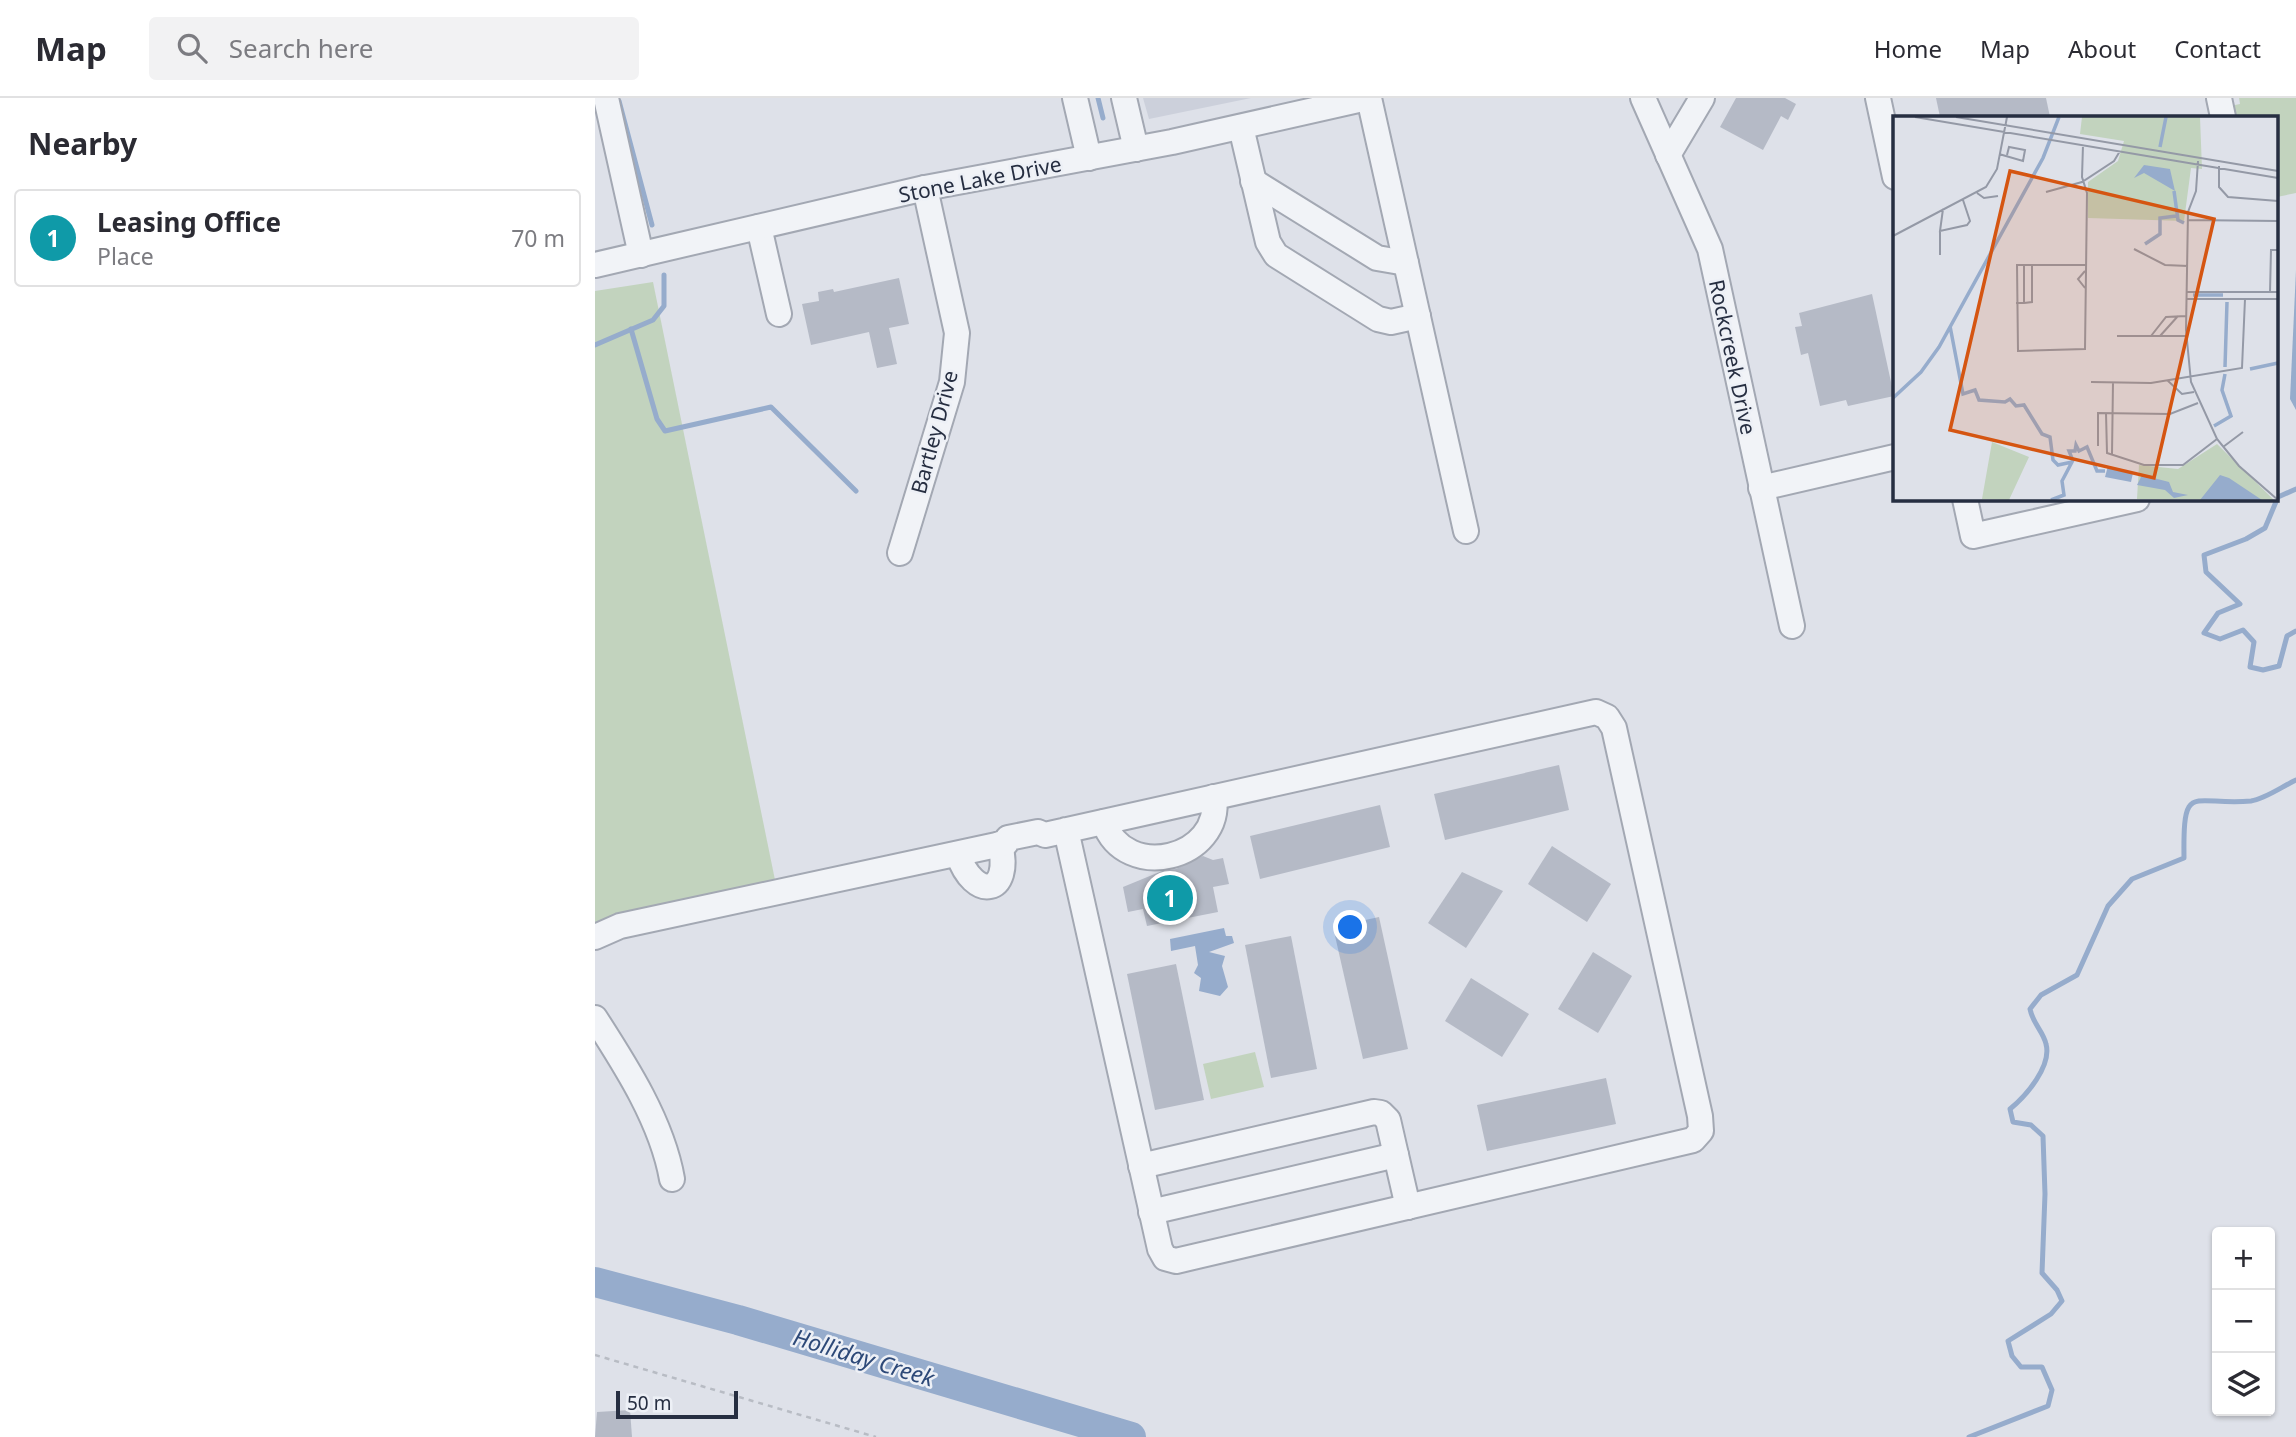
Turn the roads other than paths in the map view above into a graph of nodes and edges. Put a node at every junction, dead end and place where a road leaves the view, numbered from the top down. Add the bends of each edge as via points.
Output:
1 (606, 98) edge
2 (1075, 98) edge
3 (1124, 98) edge
4 (1368, 98) edge
5 (1643, 98) edge
6 (1702, 98) edge
7 (1878, 98) edge
8 (2219, 98) edge
9 (2223, 116) edge
10 (1241, 127) junction
11 (1136, 149) junction
12 (1668, 155) junction
13 (1089, 158) junction
14 (1893, 168) edge
15 (1253, 181) junction
16 (925, 188) junction
17 (759, 227) junction
18 (641, 255) junction
19 (1406, 263) junction
20 (595, 265) edge
21 (779, 314) dead end
22 (1418, 316) junction
23 (1893, 457) edge
24 (1762, 488) junction
25 (1965, 500) edge
26 (2133, 500) edge
27 (1466, 531) dead end
28 (901, 552) dead end
29 (1791, 626) dead end
30 (1214, 797) junction
31 (1104, 822) junction
32 (1056, 833) junction
33 (1003, 844) junction
34 (958, 853) junction
35 (595, 937) edge
36 (595, 1018) edge
37 (1396, 1156) junction
38 (1141, 1166) junction
39 (672, 1180) dead end
40 (1408, 1207) junction
41 (1151, 1212) junction

1 - 18 street
2 - 13 street
3 - 11 street
4 - 10 street, Stone Lake Drive
4 - 19 street
5 - 12 street, Rockcreek Drive
6 - 12 street
7 - 14 street
8 - 9 street
10 - 11 street, Stone Lake Drive
10 - 15 street
11 - 13 street, Stone Lake Drive
12 - 24 street, Rockcreek Drive via 1710,249
13 - 16 street, Stone Lake Drive
15 - 19 street via 1377,258
15 - 22 street via 1268,242 1276,255 1378,319
16 - 17 street, Stone Lake Drive
16 - 28 street, Bartley Drive via 957,333 951,382
17 - 18 street, Stone Lake Drive
17 - 21 street
18 - 20 street, Stone Lake Drive
19 - 22 street
22 - 27 street
23 - 24 street
24 - 29 street, Rockcreek Drive
25 - 26 street via 1973,536
30 - 31 street
30 - 31 street via 1212,824 1193,846 1167,857 1142,856 1119,848
30 - 40 street via 1596,712 1607,717 1614,728 1701,1131 1693,1140
31 - 32 street
32 - 33 street via 1008,838
32 - 38 street
33 - 34 street
33 - 34 street via 1004,871 990,886 970,880
34 - 35 street via 621,926
36 - 39 street via 643,1102 664,1147
37 - 38 street via 1388,1120 1374,1112
37 - 40 street
37 - 41 street
38 - 41 street
40 - 41 street via 1176,1261 1165,1258 1160,1249

